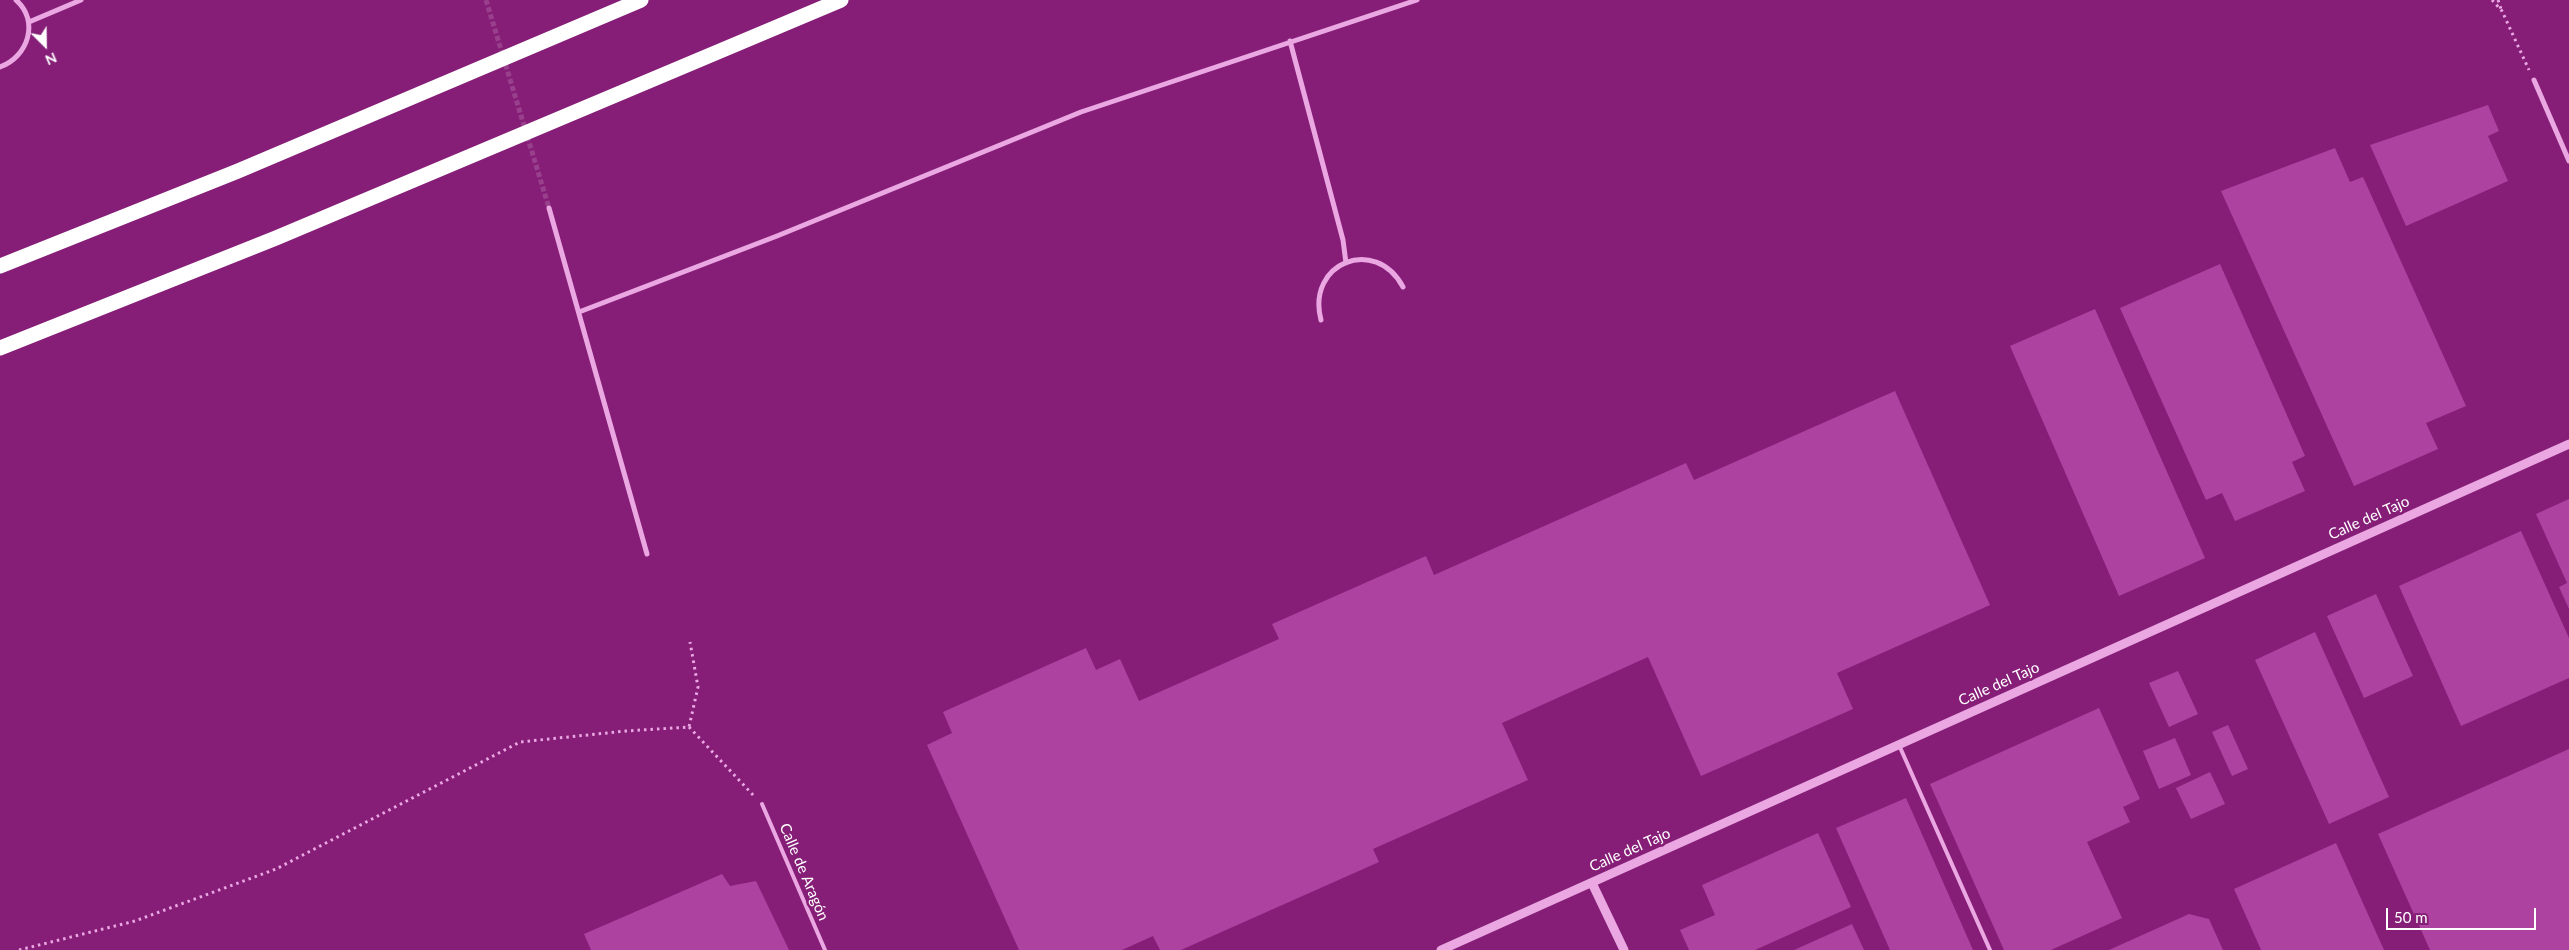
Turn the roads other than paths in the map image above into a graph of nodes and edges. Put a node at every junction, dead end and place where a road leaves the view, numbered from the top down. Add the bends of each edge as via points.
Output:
1 (16, 0) edge
2 (81, 0) edge
3 (640, 0) edge
4 (841, 0) edge
5 (1417, 0) edge
6 (29, 22) junction
7 (1290, 41) junction
8 (0, 66) edge
9 (2534, 80) road end
10 (2569, 161) edge
11 (549, 208) tunnel mouth
12 (1346, 263) junction
13 (0, 266) edge
14 (1403, 287) dead end
15 (580, 312) junction
16 (1322, 320) dead end
17 (0, 348) edge
18 (2569, 444) edge
19 (647, 554) dead end
20 (1899, 745) junction
21 (762, 804) road end
22 (1592, 882) junction
23 (825, 950) edge
24 (1441, 950) edge
25 (1624, 950) edge
26 (1990, 950) edge

1 - 6 street
2 - 6 street
3 - 13 highway via 238,171
4 - 17 highway via 276,238
5 - 7 street
6 - 8 street via 23,50 8,64
7 - 12 street
7 - 15 street via 1081,112
9 - 10 street
11 - 15 street
12 - 14 street via 1363,259 1382,264 1392,270
12 - 16 street via 1334,269 1322,286 1318,298
15 - 19 street
18 - 20 street, Calle del Tajo
20 - 22 street, Calle del Tajo
20 - 26 lane
21 - 23 lane, Calle de Aragón
22 - 24 street, Calle del Tajo
22 - 25 street

